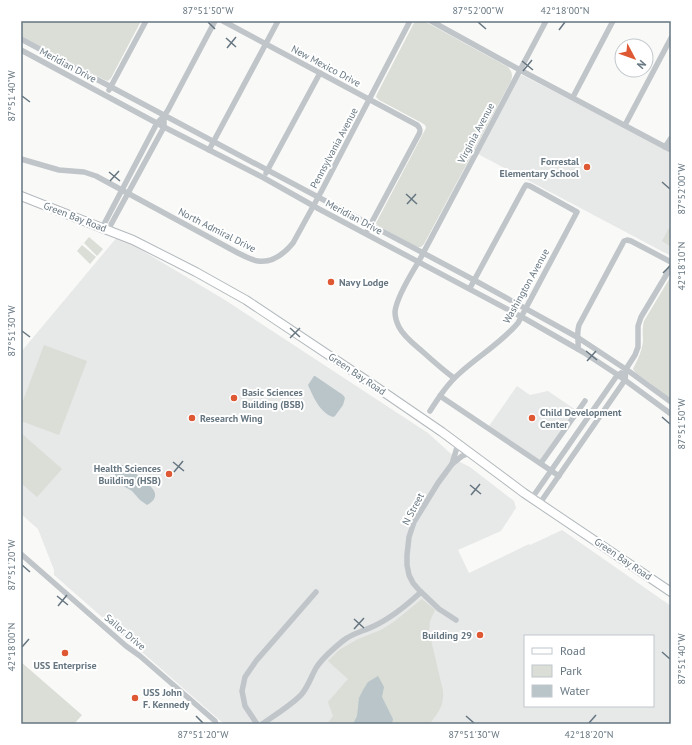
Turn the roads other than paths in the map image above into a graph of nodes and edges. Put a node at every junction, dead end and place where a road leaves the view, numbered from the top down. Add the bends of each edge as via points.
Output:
1 (146, 21) edge
2 (215, 21) edge
3 (223, 21) edge
4 (278, 21) edge
5 (410, 21) edge
6 (431, 21) edge
7 (546, 21) edge
8 (613, 21) edge
9 (671, 38) edge
10 (21, 39) edge
11 (266, 44) junction
12 (21, 50) edge
13 (520, 70) junction
14 (320, 73) junction
15 (110, 87) junction
16 (106, 95) junction
17 (573, 97) junction
18 (369, 100) junction
19 (164, 116) junction
20 (157, 123) junction
21 (625, 125) junction
22 (164, 127) junction
23 (671, 138) edge
24 (214, 142) junction
25 (668, 148) edge
26 (209, 150) junction
27 (21, 159) edge
28 (268, 171) junction
29 (264, 178) junction
30 (122, 190) junction
31 (128, 193) junction
32 (21, 196) edge
33 (318, 198) junction
34 (314, 206) junction
35 (370, 225) junction
36 (106, 229) junction
37 (366, 233) junction
38 (423, 253) junction
39 (419, 262) junction
40 (671, 262) edge
41 (671, 267) edge
42 (474, 280) junction
43 (470, 288) junction
44 (526, 309) junction
45 (522, 317) junction
46 (577, 337) junction
47 (578, 349) junction
48 (626, 370) junction
49 (618, 375) junction
50 (454, 378) junction
51 (625, 380) junction
52 (440, 396) junction
53 (584, 401) dead end
54 (671, 402) edge
55 (430, 411) dead end
56 (671, 414) edge
57 (458, 444) junction
58 (470, 453) junction
59 (452, 464) junction
60 (541, 464) junction
61 (551, 470) junction
62 (559, 476) junction
63 (532, 498) junction
64 (540, 504) junction
65 (21, 554) edge
66 (316, 592) dead end
67 (421, 592) junction
68 (671, 592) edge
69 (456, 620) dead end
70 (216, 724) edge
71 (257, 724) edge
72 (262, 724) edge

1 - 15 street
2 - 19 street
3 - 11 street, New Mexico Drive
4 - 11 street
5 - 18 street, Pennsylvania Avenue
6 - 13 street
7 - 13 street, Virginia Avenue
8 - 17 street
9 - 21 street
10 - 15 street, Meridian Drive
11 - 14 street, New Mexico Drive
11 - 24 street
12 - 16 street, Meridian Drive
13 - 17 street
13 - 38 street, Virginia Avenue
14 - 18 street, New Mexico Drive
14 - 28 street
15 - 16 street
15 - 19 street, Meridian Drive
16 - 20 street, Meridian Drive
17 - 21 street
18 - 33 street, Pennsylvania Avenue
18 - 35 street, New Mexico Drive via 420,127 419,134
19 - 20 street
19 - 22 street
19 - 24 street, Meridian Drive
20 - 22 street, Meridian Drive
20 - 30 street
21 - 25 street
22 - 26 street, Meridian Drive
22 - 31 street
23 - 25 street
24 - 26 street
24 - 28 street, Meridian Drive
26 - 29 street, Meridian Drive
27 - 30 street, North Admiral Drive via 59,170 84,172
28 - 29 street
28 - 33 street, Meridian Drive
29 - 34 street, Meridian Drive
30 - 31 street, North Admiral Drive
30 - 36 street
31 - 34 street, North Admiral Drive via 238,253 259,261 278,258 287,250
31 - 36 street
32 - 36 main road, Green Bay Road
33 - 34 street, North Admiral Drive
33 - 35 street, Meridian Drive
34 - 37 street, Meridian Drive
35 - 37 street
35 - 38 street, Meridian Drive
36 - 57 main road, Green Bay Road via 189,268 252,304
37 - 39 street, Meridian Drive
38 - 39 street, Virginia Avenue
38 - 42 street, Meridian Drive
39 - 43 street, Meridian Drive
39 - 50 street, Virginia Avenue via 398,302 396,318 409,340
40 - 46 street via 631,241 624,241 580,325
41 - 48 street via 641,317 638,326 638,347
42 - 43 street
42 - 44 street, Meridian Drive
42 - 44 street, Washington Avenue via 526,185 577,212
43 - 45 street, Meridian Drive
44 - 45 street, Washington Avenue
44 - 46 street, Meridian Drive
45 - 47 street, Meridian Drive
45 - 50 street, Washington Avenue via 505,337
46 - 47 street
46 - 48 street, Meridian Drive
47 - 49 street, Meridian Drive
48 - 49 street
48 - 51 street
48 - 54 street, Meridian Drive
49 - 51 street, Meridian Drive
49 - 61 street
50 - 52 street, Washington Avenue
51 - 56 street, Meridian Drive
51 - 62 street
52 - 55 street, Washington Avenue
52 - 60 street
53 - 60 street
57 - 58 main road, Green Bay Road
57 - 59 street, N Street
58 - 59 street, N Street
58 - 63 main road, Green Bay Road
59 - 67 street, N Street via 414,522 409,537 407,565 413,583
60 - 61 street
61 - 62 street
61 - 63 street
62 - 64 street
63 - 64 main road, Green Bay Road
64 - 68 main road, Green Bay Road
65 - 70 street, Sailor Drive
66 - 71 street via 245,677 242,691 245,706
67 - 69 street, N Street via 439,609
67 - 72 street via 388,618 345,640 320,664 300,695

